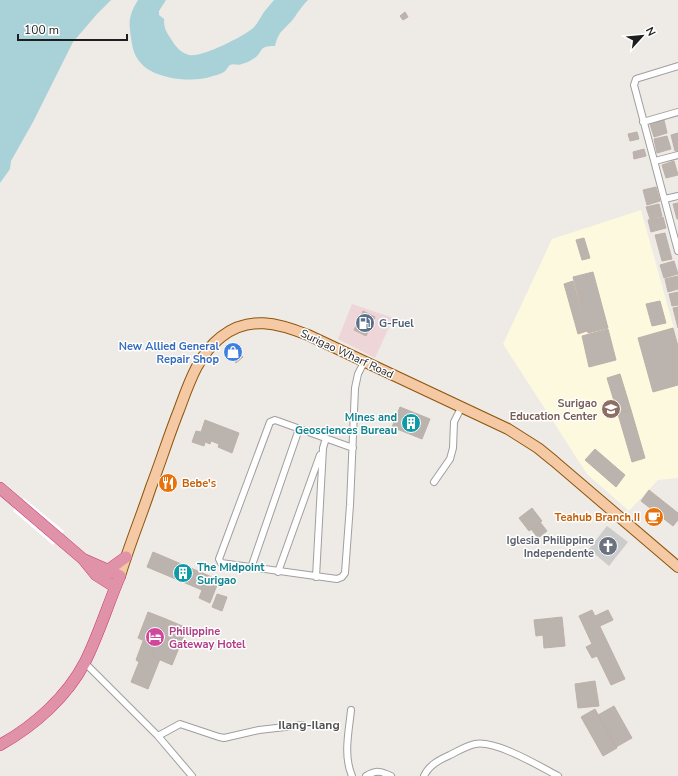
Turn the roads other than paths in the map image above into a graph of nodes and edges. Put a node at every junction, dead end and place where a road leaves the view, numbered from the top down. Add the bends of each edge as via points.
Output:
1 (678, 66) edge
2 (678, 112) edge
3 (643, 122) junction
4 (678, 155) edge
5 (655, 161) junction
6 (678, 196) edge
7 (665, 199) junction
8 (678, 251) edge
9 (364, 362) junction
10 (461, 408) junction
11 (299, 429) junction
12 (326, 438) junction
13 (323, 448) junction
14 (353, 448) junction
15 (434, 482) dead end
16 (0, 488) edge
17 (126, 557) junction
18 (83, 559) junction
19 (678, 567) edge
20 (251, 568) junction
21 (108, 570) junction
22 (278, 572) junction
23 (120, 576) junction
24 (316, 577) junction
25 (103, 580) junction
26 (115, 587) junction
27 (108, 605) junction
28 (84, 663) junction
29 (351, 710) dead end
30 (303, 725) dead end
31 (158, 736) junction
32 (0, 745) edge
33 (192, 776) edge
34 (352, 776) edge
35 (366, 776) edge
36 (391, 776) edge
37 (424, 776) edge
38 (558, 776) edge

1 - 3 street via 636,79 634,85
2 - 3 street
3 - 5 street
4 - 5 street
5 - 7 street
6 - 7 street
7 - 8 street
9 - 10 main road, Surigao Wharf Road
9 - 14 street via 355,388
9 - 17 main road, Surigao Wharf Road via 296,330 263,322 242,326 222,336 196,368
10 - 15 street via 453,427 450,460
10 - 19 main road, Surigao Wharf Road via 508,429 538,448
11 - 12 street
11 - 20 street
11 - 20 street via 275,420 269,423 219,559 222,564
12 - 13 street
12 - 14 street
13 - 22 street
13 - 24 street
14 - 24 street via 345,573 337,579
16 - 18 highway
17 - 21 highway
17 - 23 main road, Surigao Wharf Road
18 - 21 highway
18 - 25 highway via 96,576
20 - 22 street
21 - 23 highway
22 - 24 street
23 - 26 highway
25 - 26 highway
25 - 27 highway
26 - 27 highway
27 - 28 highway
28 - 31 street
28 - 32 highway via 66,691 53,704 29,726
29 - 34 street via 347,754
30 - 31 street via 253,731 224,738 180,724
31 - 33 street
35 - 36 street via 377,771
37 - 38 street via 439,760 476,744 498,746

